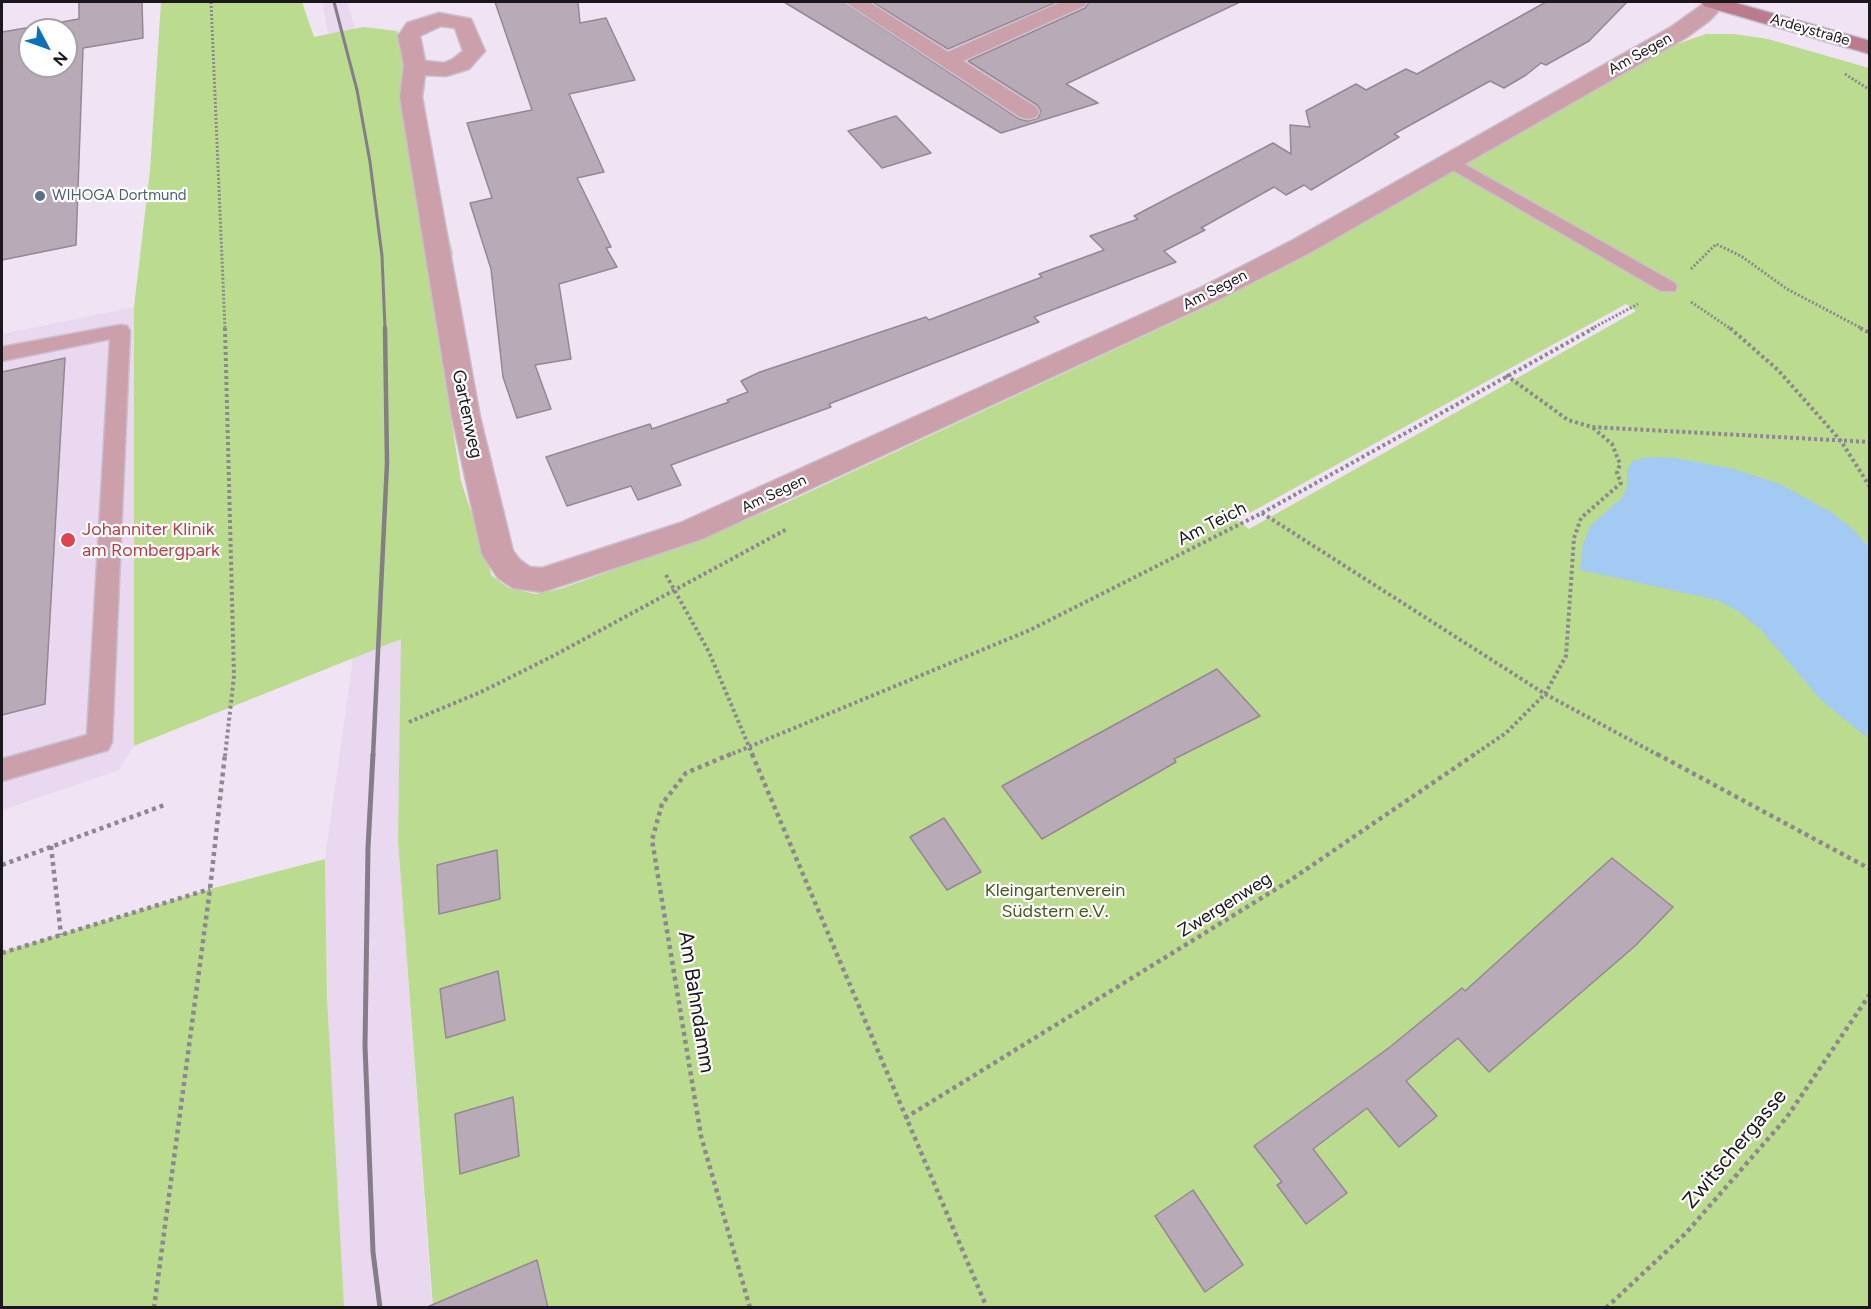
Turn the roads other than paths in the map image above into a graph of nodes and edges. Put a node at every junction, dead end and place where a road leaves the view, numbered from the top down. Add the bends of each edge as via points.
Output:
1 (855, 2) edge
2 (1077, 2) edge
3 (1714, 2) edge
4 (1869, 48) edge
5 (947, 60) junction
6 (415, 65) dead end
7 (1028, 112) dead end
8 (1450, 161) junction
9 (1668, 286) road end
10 (2, 354) edge
11 (691, 531) joint
12 (2, 770) edge

1 - 5 street
2 - 5 street
3 - 4 main road, Ardeystraße
3 - 8 street, Am Segen via 1703,16 1679,32
5 - 7 street
6 - 11 street, Gartenweg via 411,97 438,261 466,417 498,554 509,569 524,579 542,580
8 - 9 lane
8 - 11 street, Am Segen via 1209,294
10 - 12 lane via 120,331 99,742

